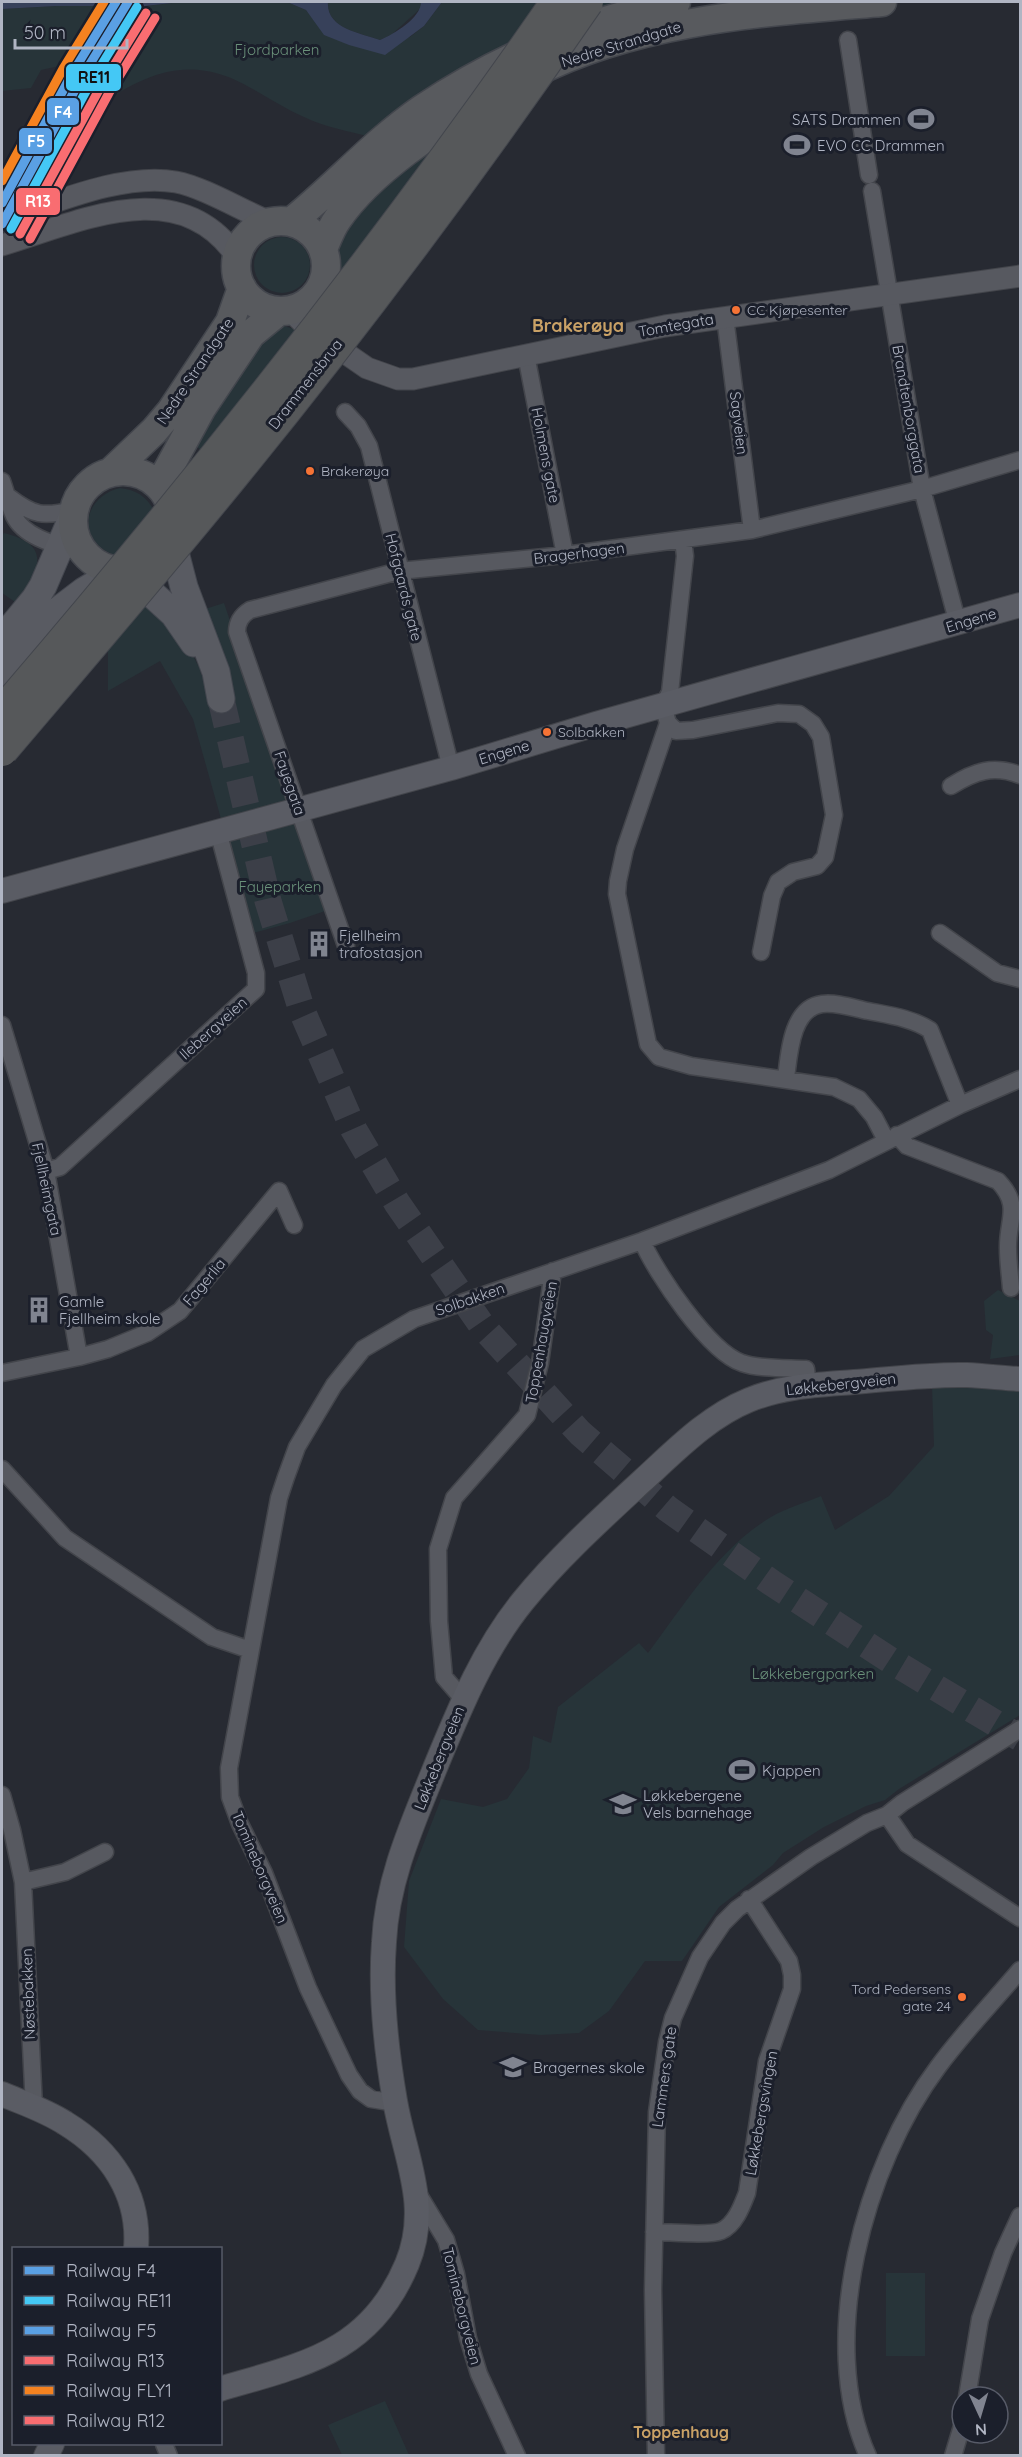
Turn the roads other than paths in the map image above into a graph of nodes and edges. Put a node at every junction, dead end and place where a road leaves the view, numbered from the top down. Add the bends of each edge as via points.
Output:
1 (557, 2) edge
2 (587, 2) edge
3 (676, 2) edge
4 (882, 2) edge
5 (848, 40) dead end
6 (2, 220) edge
7 (280, 222) junction
8 (2, 245) edge
9 (323, 249) junction
10 (237, 257) junction
11 (1020, 276) edge
12 (242, 288) junction
13 (318, 292) junction
14 (888, 294) junction
15 (284, 310) junction
16 (725, 317) junction
17 (341, 350) junction
18 (526, 355) junction
19 (345, 412) dead end
20 (1020, 460) edge
21 (111, 472) junction
22 (2, 481) edge
23 (159, 486) junction
24 (922, 489) junction
25 (9, 497) junction
26 (73, 513) junction
27 (752, 530) junction
28 (171, 537) junction
29 (682, 540) junction
30 (72, 549) junction
31 (565, 555) junction
32 (399, 571) junction
33 (123, 572) junction
34 (1020, 605) edge
35 (239, 620) joint
36 (958, 624) junction
37 (2, 639) edge
38 (2, 674) edge
39 (2, 713) edge
40 (666, 715) junction
41 (2, 750) edge
42 (451, 768) junction
43 (1020, 775) edge
44 (951, 786) dead end
45 (299, 809) junction
46 (218, 831) junction
47 (2, 891) edge
48 (940, 933) dead end
49 (346, 946) dead end
50 (761, 952) dead end
51 (1020, 979) edge
52 (2, 1025) edge
53 (786, 1078) junction
54 (1020, 1079) edge
55 (960, 1105) junction
56 (892, 1138) junction
57 (46, 1171) junction
58 (294, 1225) dead end
59 (642, 1241) junction
60 (553, 1271) junction
61 (1011, 1288) dead end
62 (79, 1357) junction
63 (2, 1373) edge
64 (1020, 1379) edge
65 (808, 1385) junction
66 (2, 1469) edge
67 (250, 1650) junction
68 (463, 1699) junction
69 (1020, 1729) edge
70 (2, 1795) edge
71 (887, 1815) junction
72 (105, 1852) dead end
73 (23, 1882) junction
74 (749, 1899) junction
75 (1020, 1918) edge
76 (1020, 1970) edge
77 (2, 2094) edge
78 (395, 2103) junction
79 (34, 2107) junction
80 (417, 2191) junction
81 (1020, 2216) edge
82 (654, 2232) junction
83 (136, 2247) edge
84 (969, 2385) edge
85 (222, 2388) edge
86 (659, 2455) edge
87 (517, 2456) edge
88 (868, 2456) edge

1 - 39 highway, Drammensbrua, bridge via 320,326 149,539
2 - 41 highway, Drammensbrua, bridge via 468,170 319,367 174,547
3 - 7 highway, Nedre Strandgate via 591,24 546,41 464,84 421,110
4 - 9 highway, Nedre Strandgate via 749,14 680,25 598,47 549,66 466,110 393,163 336,220
5 - 14 street, Brandtenborggata
6 - 7 street via 107,187 155,181 176,182
7 - 9 highway via 310,231
7 - 10 highway via 258,226 247,236
8 - 10 street via 100,215 150,207 192,217 226,241
9 - 13 highway via 326,271
10 - 12 highway via 237,278
11 - 14 street, Tomtegata
12 - 15 highway via 257,304
12 - 21 highway, Nedre Strandgate via 230,322 171,411
13 - 15 highway via 303,305
13 - 17 street, Tomtegata
14 - 16 street, Tomtegata
14 - 24 street, Brandtenborggata
15 - 17 street, Tomtegata via 324,344
15 - 23 highway, Nedre Strandgate via 251,334 201,409
16 - 18 street, Tomtegata
16 - 27 street, Sagveien
17 - 18 street, Tomtegata via 382,375 413,380
18 - 31 street, Holmens gate
19 - 32 street, Hofgaards gate via 369,446
20 - 24 street, Bragerhagen
21 - 23 highway via 132,471
21 - 26 highway via 83,490
22 - 25 street
23 - 28 highway via 172,508
24 - 27 street, Bragerhagen
24 - 36 street, Brandtenborggata
25 - 26 street via 36,514
25 - 30 street via 13,516 20,525
26 - 30 highway
27 - 29 street, Bragerhagen
28 - 33 highway via 155,561
28 - 33 main road via 187,596 216,672 221,699 187,631 166,605
29 - 31 street, Bragerhagen
29 - 40 street via 685,556
30 - 33 highway via 98,566
30 - 37 main road
31 - 32 street, Bragerhagen
32 - 35 street, Bragerhagen via 250,610
32 - 42 street, Hofgaards gate
33 - 38 main road via 84,591 55,612
34 - 36 main road, Engene
35 - 45 street, Fayegata via 237,632
36 - 40 main road, Engene
40 - 42 main road, Engene
40 - 50 street via 676,730 693,730 778,713 799,714 813,724 820,737 834,815 825,857 817,866 793,872 778,882
40 - 53 street via 629,838 617,894 648,1044 659,1056 691,1066
42 - 45 main road, Engene
43 - 44 street via 1006,770 973,773
45 - 46 main road, Engene
45 - 49 street, Fayegata
46 - 47 main road, Engene
46 - 57 street, Ilebergveien via 256,974 256,989 60,1167
48 - 51 street via 997,973
52 - 57 street, Fjellheimgata
53 - 55 street via 799,1020 807,1010 821,1004 838,1005 896,1017 930,1030
53 - 56 street via 834,1087 859,1099
54 - 55 street, Solbakken
55 - 56 street, Solbakken
56 - 59 street, Solbakken via 829,1170
56 - 61 street via 998,1181 1008,1191 1012,1204 1007,1248
57 - 62 street, Fjellheimgata
58 - 62 street, Fagerlia via 279,1191 180,1311 147,1333
59 - 60 street, Solbakken
59 - 65 street via 652,1265 724,1355 743,1364 806,1370
60 - 67 street, Solbakken via 414,1319 363,1349 333,1385 297,1447 279,1498
60 - 68 street, Toppenhaugveien via 540,1363 527,1415 454,1498 438,1549 438,1621 444,1677
62 - 63 street, Fagerlia
64 - 65 main road, Løkkebergveien via 966,1375
65 - 68 main road, Løkkebergveien via 745,1401 686,1440 522,1602
66 - 67 street via 65,1538 212,1637
67 - 78 street, Tomineborgveien via 229,1768 230,1797 308,1988 350,2075 360,2091 371,2099
68 - 78 main road, Løkkebergveien via 404,1843 387,1907 384,1998
69 - 71 street, Lammers gate
70 - 73 street, Nøstebakken
71 - 74 street, Lammers gate via 867,1823
71 - 75 street via 907,1844
72 - 73 street via 65,1872
73 - 79 street, Nøstebakken
74 - 82 street, Lammers gate via 723,1923 699,1957 666,2042 657,2112
74 - 82 street, Løkkebergsvingen via 789,1961 792,1989 766,2061 747,2193 742,2208 721,2231
76 - 88 street via 937,2068 907,2117 861,2231 849,2295 846,2349 850,2403
77 - 79 main road
78 - 80 main road, Løkkebergveien
79 - 83 main road via 88,2138 116,2169 135,2212
80 - 85 main road, Løkkebergveien via 416,2238 408,2262 386,2304 365,2328 326,2354
80 - 87 street, Tomineborgveien via 446,2240 479,2374
81 - 84 street via 980,2319
82 - 86 street, Lammers gate

